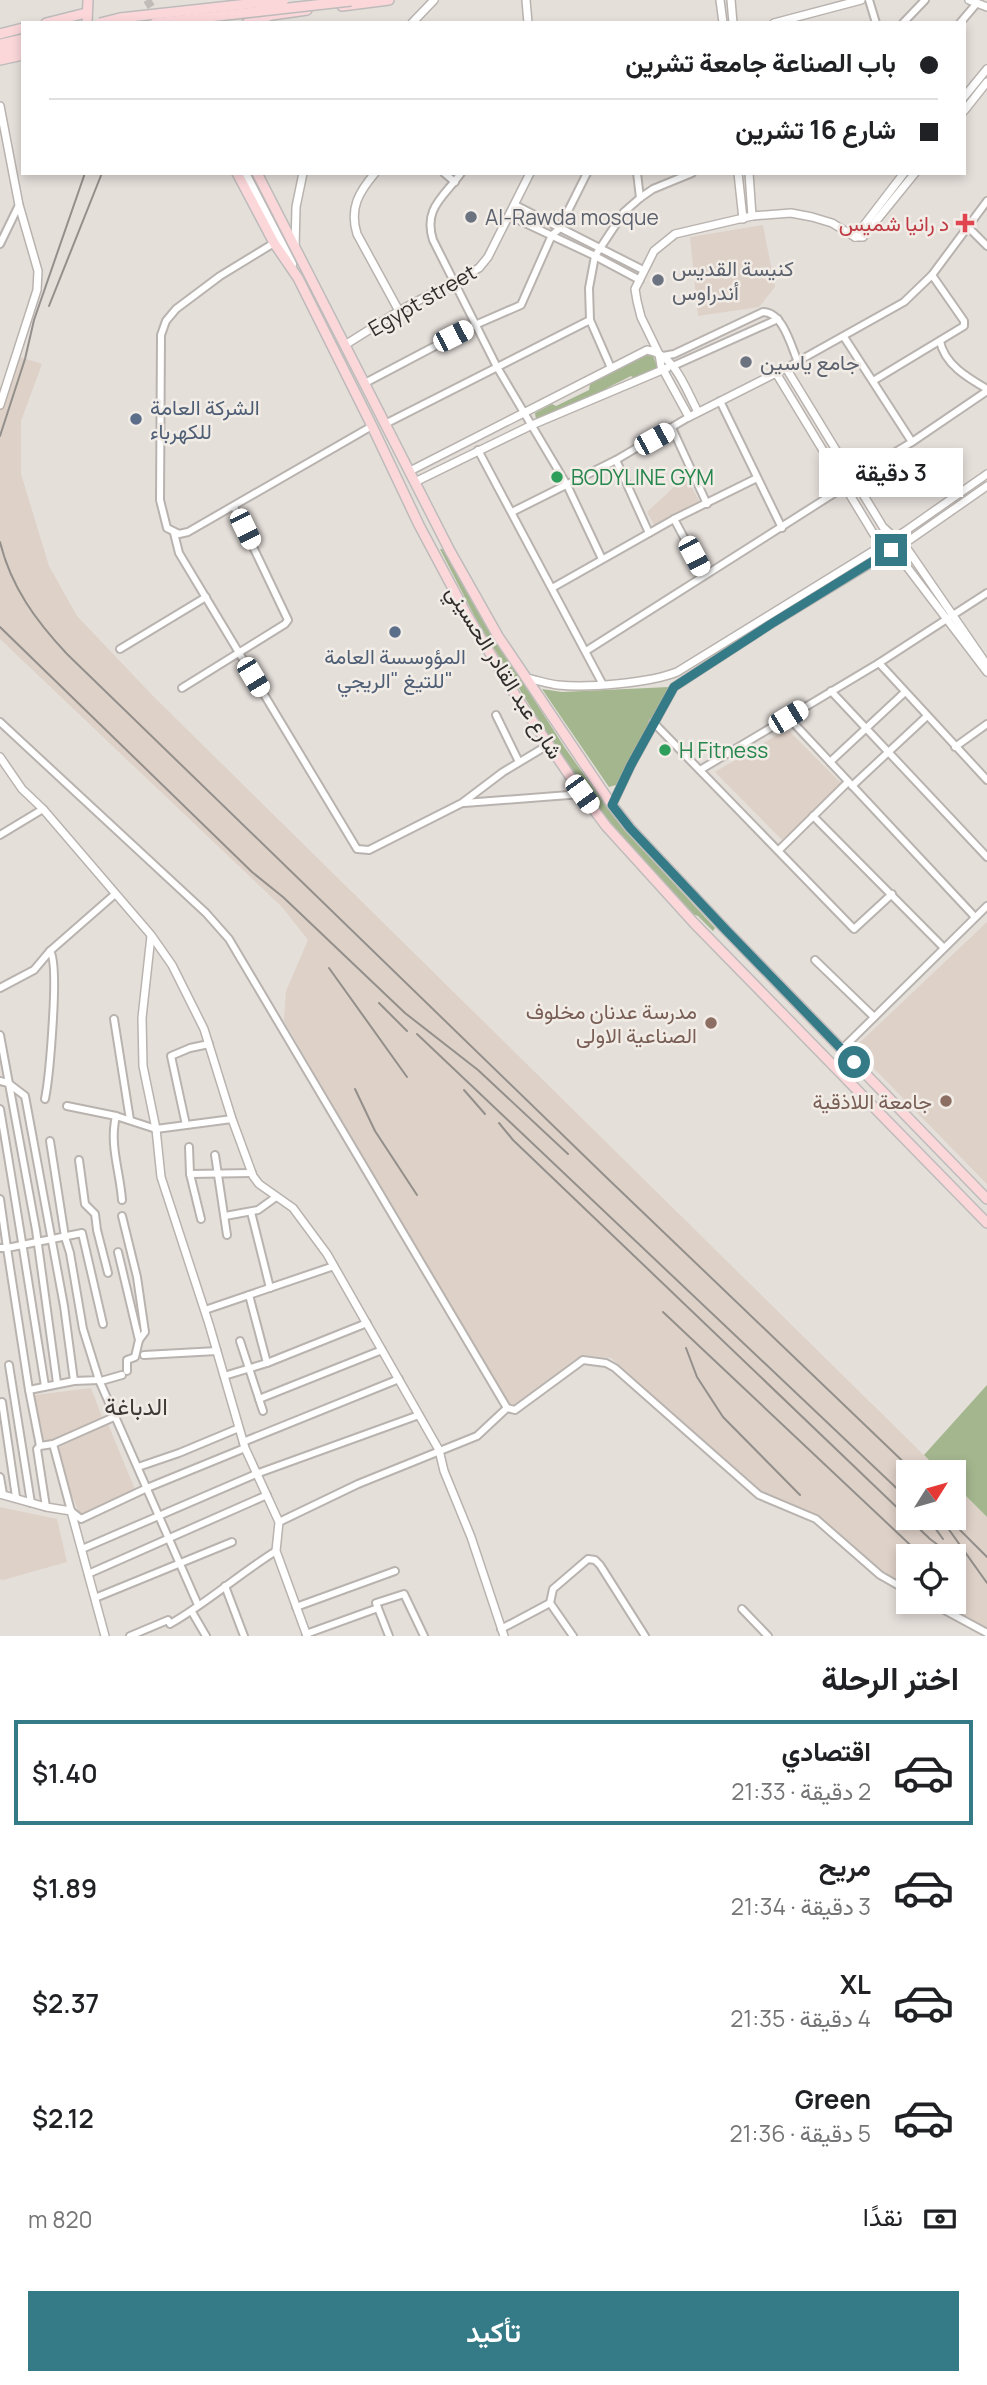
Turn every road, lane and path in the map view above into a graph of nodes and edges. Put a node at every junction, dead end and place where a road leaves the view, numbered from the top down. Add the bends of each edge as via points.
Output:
1 (246, 0) edge
2 (284, 0) edge
3 (389, 0) edge
4 (434, 0) edge
5 (526, 0) edge
6 (720, 0) edge
7 (731, 0) edge
8 (861, 0) edge
9 (870, 0) edge
10 (925, 0) edge
11 (355, 1) edge
12 (973, 1) edge
13 (987, 6) edge
14 (85, 8) edge
15 (51, 21) edge
16 (108, 21) edge
17 (173, 21) edge
18 (247, 21) edge
19 (253, 21) edge
20 (414, 21) edge
21 (528, 21) edge
22 (723, 21) edge
23 (733, 21) edge
24 (782, 21) edge
25 (875, 21) edge
26 (905, 21) edge
27 (961, 21) edge
28 (21, 29) edge
29 (0, 34) edge
30 (21, 39) edge
31 (0, 44) edge
32 (21, 47) edge
33 (0, 51) edge
34 (21, 55) edge
35 (0, 60) edge
36 (987, 69) edge
37 (987, 82) edge
38 (966, 95) edge
39 (0, 106) edge
40 (966, 108) edge
41 (0, 156) edge
42 (10, 156) junction
43 (238, 175) edge
44 (246, 175) edge
45 (258, 175) edge
46 (303, 175) edge
47 (374, 175) edge
48 (446, 175) edge
49 (460, 175) edge
50 (529, 175) edge
51 (586, 175) edge
52 (636, 175) edge
53 (681, 175) edge
54 (738, 175) edge
55 (749, 175) edge
56 (902, 175) edge
57 (913, 175) edge
58 (455, 182) junction
59 (640, 198) junction
60 (987, 201) edge
61 (19, 205) junction
62 (515, 205) junction
63 (510, 216) junction
64 (752, 216) junction
65 (743, 219) junction
66 (968, 227) junction
67 (559, 229) junction
68 (552, 235) junction
69 (855, 237) junction
70 (274, 243) junction
71 (0, 244) edge
72 (599, 246) junction
73 (987, 246) edge
74 (295, 249) junction
75 (595, 256) junction
76 (643, 270) junction
77 (932, 275) junction
78 (298, 278) junction
79 (640, 280) junction
80 (453, 283) junction
81 (399, 312) junction
82 (778, 319) junction
83 (590, 320) junction
84 (475, 325) junction
85 (844, 337) junction
86 (940, 341) junction
87 (345, 345) junction
88 (661, 355) junction
89 (798, 362) junction
90 (673, 366) junction
91 (497, 367) junction
92 (611, 368) junction
93 (786, 368) junction
94 (663, 369) junction
95 (776, 373) junction
96 (873, 381) junction
97 (365, 383) junction
98 (987, 390) edge
99 (1, 400) edge
100 (720, 401) junction
101 (524, 412) junction
102 (698, 412) junction
103 (689, 416) junction
104 (385, 424) junction
105 (532, 425) junction
106 (372, 426) junction
107 (673, 428) junction
108 (912, 442) junction
109 (478, 450) junction
110 (616, 460) junction
111 (410, 471) junction
112 (987, 474) edge
113 (854, 477) junction
114 (757, 478) junction
115 (415, 482) junction
116 (567, 485) junction
117 (987, 486) edge
118 (844, 487) junction
119 (708, 504) junction
120 (234, 507) junction
121 (512, 512) junction
122 (433, 517) junction
123 (674, 519) junction
124 (419, 525) junction
125 (782, 528) junction
126 (174, 533) junction
127 (649, 533) junction
128 (895, 537) junction
129 (444, 538) junction
130 (429, 544) junction
131 (882, 544) junction
132 (902, 544) junction
133 (891, 550) junction
134 (602, 559) junction
135 (704, 575) junction
136 (552, 588) junction
137 (987, 593) edge
138 (206, 597) junction
139 (766, 615) junction
140 (949, 618) junction
141 (771, 624) junction
142 (120, 649) dead end
143 (586, 652) junction
144 (238, 653) junction
145 (879, 663) junction
146 (986, 667) edge
147 (524, 677) junction
148 (602, 683) junction
149 (182, 688) dead end
150 (831, 691) junction
151 (905, 692) junction
152 (496, 715) dead end
153 (788, 717) junction
154 (926, 717) junction
155 (0, 722) edge
156 (653, 722) junction
157 (987, 724) edge
158 (865, 728) junction
159 (548, 745) junction
160 (955, 747) junction
161 (888, 752) junction
162 (0, 757) edge
163 (519, 762) junction
164 (830, 762) junction
165 (700, 770) junction
166 (987, 780) edge
167 (850, 784) junction
168 (582, 794) junction
169 (462, 803) junction
170 (612, 805) junction
171 (43, 809) junction
172 (813, 816) junction
173 (0, 835) edge
174 (779, 850) junction
175 (987, 857) edge
176 (892, 894) junction
177 (114, 895) junction
178 (987, 906) edge
179 (975, 917) junction
180 (694, 923) junction
181 (725, 929) junction
182 (151, 936) junction
183 (944, 948) junction
184 (50, 951) junction
185 (815, 960) dead end
186 (0, 988) edge
187 (874, 1017) junction
188 (114, 1018) dead end
189 (0, 1035) edge
190 (209, 1044) junction
191 (842, 1049) junction
192 (0, 1081) edge
193 (8, 1083) junction
194 (45, 1099) dead end
195 (67, 1106) dead end
196 (0, 1109) edge
197 (116, 1116) junction
198 (232, 1119) junction
199 (130, 1120) junction
200 (186, 1125) junction
201 (156, 1129) junction
202 (50, 1141) dead end
203 (189, 1147) dead end
204 (215, 1155) dead end
205 (79, 1160) dead end
206 (251, 1173) junction
207 (190, 1174) junction
208 (218, 1174) junction
209 (276, 1197) junction
210 (0, 1199) edge
211 (987, 1199) edge
212 (122, 1200) dead end
213 (251, 1212) junction
214 (122, 1216) dead end
215 (225, 1216) junction
216 (201, 1219) dead end
217 (987, 1223) edge
218 (97, 1230) junction
219 (82, 1233) junction
220 (228, 1235) dead end
221 (65, 1237) junction
222 (50, 1239) junction
223 (36, 1241) junction
224 (21, 1244) junction
225 (4, 1248) edge
226 (118, 1252) dead end
227 (334, 1266) junction
228 (108, 1273) dead end
229 (270, 1287) junction
230 (249, 1295) junction
231 (205, 1310) junction
232 (367, 1323) junction
233 (103, 1324) dead end
234 (139, 1340) junction
235 (240, 1340) dead end
236 (382, 1350) junction
237 (217, 1351) junction
238 (144, 1355) dead end
239 (267, 1363) junction
240 (9, 1365) dead end
241 (249, 1369) junction
242 (224, 1376) junction
243 (399, 1379) junction
244 (74, 1381) junction
245 (100, 1381) junction
246 (57, 1383) junction
247 (45, 1386) junction
248 (29, 1390) junction
249 (260, 1399) junction
250 (2, 1402) dead end
251 (507, 1408) junction
252 (263, 1411) dead end
253 (419, 1415) junction
254 (114, 1417) junction
255 (239, 1427) junction
256 (53, 1444) junction
257 (244, 1445) junction
258 (40, 1446) junction
259 (439, 1450) junction
260 (138, 1467) junction
261 (256, 1474) junction
262 (0, 1477) edge
263 (147, 1488) junction
264 (1, 1494) edge
265 (267, 1495) junction
266 (16, 1497) junction
267 (31, 1503) junction
268 (46, 1507) junction
269 (71, 1511) junction
270 (160, 1516) junction
271 (279, 1522) junction
272 (169, 1538) junction
273 (233, 1542) dead end
274 (82, 1549) junction
275 (276, 1551) junction
276 (180, 1562) junction
277 (395, 1571) dead end
278 (88, 1574) junction
279 (896, 1584) edge
280 (225, 1586) junction
281 (95, 1598) junction
282 (550, 1603) junction
283 (198, 1605) junction
284 (296, 1607) junction
285 (377, 1608) junction
286 (742, 1609) dead end
287 (191, 1612) junction
288 (952, 1614) edge
289 (503, 1633) edge
290 (987, 1633) edge
291 (306, 1635) edge
292 (105, 1636) edge
293 (130, 1636) edge
294 (206, 1636) edge
295 (244, 1636) edge
296 (389, 1636) edge
297 (422, 1636) edge
298 (573, 1636) edge
299 (645, 1636) edge
300 (768, 1636) edge

1 - 18 main road
2 - 16 main road, bridge
3 - 19 main road
4 - 20 street
5 - 21 street
6 - 22 street
7 - 23 street
8 - 24 street
9 - 25 street
10 - 26 street
11 - 17 main road, bridge
12 - 13 street
12 - 27 street
14 - 15 main road
28 - 29 main road
30 - 31 main road
32 - 33 main road
34 - 35 main road
36 - 38 street
37 - 40 street
39 - 42 street
41 - 42 street
42 - 61 street
43 - 70 main road, شارع عبد القادر الحسيني
44 - 78 main road
45 - 74 main road, شارع عبد القادر الحسيني
46 - 74 street
47 - 81 street via 357,197 354,222
48 - 58 street
49 - 58 street
50 - 62 street, Egypt street
51 - 67 street
52 - 59 street
53 - 59 street
54 - 65 street
55 - 64 street
56 - 69 street
57 - 69 street via 866,235
58 - 80 street via 433,208 430,220 433,240
59 - 72 street
60 - 66 street
61 - 71 street
61 - 99 street via 38,271 37,290
62 - 63 street, Egypt street
62 - 67 street
63 - 68 street
63 - 80 street, Egypt street via 486,261
64 - 65 street
64 - 69 street via 812,217
65 - 76 street via 675,234 654,251
66 - 73 street
66 - 77 street
67 - 68 street
67 - 72 street
68 - 75 street
68 - 84 street via 521,305
70 - 78 main road, شارع عبد القادر الحسيني
70 - 126 street via 176,309 162,330 160,500 165,524
72 - 75 street
72 - 76 street
74 - 87 main road, شارع عبد القادر الحسيني
75 - 79 street
75 - 83 street
76 - 79 street
77 - 85 street via 904,302
77 - 86 street via 964,321 961,329
78 - 106 main road, شارع عبد القادر الحسيني
79 - 88 street via 636,301
80 - 81 street, Egypt street
80 - 84 street
81 - 87 street, Egypt street
82 - 88 street via 763,312
82 - 89 street
82 - 90 street
83 - 91 street
83 - 92 street
84 - 91 street
84 - 97 street
85 - 89 street
85 - 96 street
86 - 96 street
86 - 98 street via 956,368
87 - 97 main road, شارع عبد القادر الحسيني
88 - 90 street
88 - 92 street via 647,350
88 - 94 street
89 - 93 street
90 - 94 street
90 - 102 street
91 - 101 street
91 - 104 street
92 - 101 street
93 - 95 street
93 - 113 street
94 - 103 street
94 - 105 street
95 - 100 street
95 - 118 street
96 - 108 street
97 - 104 main road, شارع عبد القادر الحسيني
98 - 108 street
100 - 102 street
100 - 114 street
101 - 105 street
101 - 111 street
102 - 103 street
103 - 107 street
104 - 111 main road, شارع عبد القادر الحسيني
105 - 109 street
105 - 116 street
106 - 120 street
106 - 124 main road, شارع عبد القادر الحسيني
107 - 110 street
107 - 119 street
108 - 113 street
109 - 115 street
109 - 121 street
110 - 116 street
110 - 127 street
111 - 115 main road, شارع عبد القادر الحسيني
112 - 128 street
113 - 118 street
113 - 128 street via 883,527
114 - 119 street
114 - 125 street
115 - 122 main road, شارع عبد القادر الحسيني
116 - 121 street
116 - 134 street
117 - 132 street
118 - 125 street
118 - 131 street
119 - 123 street
120 - 126 street via 184,533
120 - 144 street via 288,618
121 - 136 street
122 - 124 main road via 428,524
122 - 129 main road, شارع عبد القادر الحسيني
123 - 127 street
123 - 135 street
124 - 130 main road, شارع عبد القادر الحسيني
125 - 135 street
126 - 138 street via 179,553
127 - 134 street
128 - 131 street
128 - 132 street
129 - 130 main road via 436,537
129 - 147 main road, شارع عبد القادر الحسيني
130 - 159 main road, شارع عبد القادر الحسيني via 492,658
131 - 133 street
131 - 139 street
132 - 133 street
132 - 140 street
133 - 140 street
133 - 141 street
134 - 136 street
135 - 143 street
136 - 143 street
137 - 140 street
138 - 142 street
138 - 144 street
139 - 141 street
139 - 148 street via 677,672 650,680
140 - 145 street
140 - 146 street
141 - 156 street via 682,680
143 - 148 street
144 - 149 street
144 - 169 street via 357,849 369,850
145 - 150 street
145 - 151 street
147 - 148 street via 558,685
147 - 170 main road, شارع عبد القادر الحسيني
150 - 153 street
150 - 158 street
151 - 154 street
151 - 158 street
152 - 163 street
153 - 164 street
153 - 165 street
154 - 160 street
154 - 161 street
155 - 251 street via 229,939
156 - 165 street
156 - 170 street
157 - 160 street
158 - 161 street
158 - 164 street
159 - 163 street
159 - 168 main road, شارع عبد القادر الحسيني
160 - 166 street
161 - 167 street
161 - 175 street
162 - 171 street
163 - 169 street
164 - 167 street
165 - 174 street
167 - 172 street
167 - 179 street
168 - 169 street
168 - 180 main road, شارع عبد القادر الحسيني
170 - 181 main road, شارع عبد القادر الحسيني
171 - 173 street
171 - 177 street
172 - 174 street
172 - 176 street
174 - 176 street via 854,929
176 - 183 street
177 - 182 street
177 - 184 street
178 - 179 street
179 - 183 street
180 - 181 main road via 708,933
180 - 217 main road, شارع عبد القادر الحسيني
181 - 191 main road, شارع عبد القادر الحسيني
182 - 190 street via 172,965
182 - 201 street via 142,1018 144,1066
183 - 187 street
184 - 186 street via 34,970
184 - 194 street via 54,970
185 - 187 street
187 - 191 street
188 - 199 street
189 - 193 street
190 - 198 street
190 - 200 street via 171,1056
191 - 211 main road, شارع عبد القادر الحسيني
192 - 193 street
193 - 222 street via 25,1096
193 - 223 street
195 - 197 street
196 - 224 street
197 - 199 street
197 - 212 street via 113,1146
198 - 200 street
198 - 206 street
199 - 201 street
200 - 201 street
201 - 231 street via 161,1177
202 - 221 street
203 - 207 street
204 - 208 street
205 - 218 street via 85,1204 95,1214
206 - 208 street
206 - 209 street
207 - 208 street
207 - 216 street
208 - 215 street
209 - 213 street
209 - 227 street via 297,1212
210 - 225 street
213 - 215 street
213 - 229 street
214 - 234 street via 145,1332
215 - 220 street
218 - 219 street
218 - 228 street
219 - 221 street
219 - 233 street
221 - 222 street
221 - 245 street via 83,1329
222 - 223 street
222 - 244 street
223 - 224 street
223 - 246 street
224 - 225 street
224 - 247 street
225 - 248 street
226 - 234 street
227 - 229 street
227 - 232 street
229 - 230 street
230 - 231 street
230 - 239 street
231 - 237 street
232 - 236 street
232 - 239 street
234 - 245 street via 125,1373
235 - 241 street
236 - 243 street
236 - 249 street
237 - 238 street
237 - 242 street
239 - 241 street
240 - 267 street
241 - 242 street
241 - 249 street
242 - 255 street
243 - 253 street
243 - 257 street
244 - 245 street
244 - 246 street
245 - 254 street
246 - 247 street
247 - 248 street
248 - 258 street
249 - 252 street
250 - 266 street
251 - 259 street via 477,1436
251 - 279 street via 515,1410 583,1360 606,1363 759,1495 816,1519
253 - 259 street
253 - 261 street
254 - 256 street
254 - 260 street
255 - 257 street
255 - 260 street
256 - 258 street
256 - 269 street
257 - 261 street
257 - 263 street
258 - 268 street
259 - 271 street
259 - 289 street
260 - 263 street
261 - 265 street
261 - 270 street
262 - 264 street
263 - 269 street via 81,1519
263 - 270 street
264 - 266 street
265 - 271 street
265 - 272 street
266 - 267 street
267 - 268 street
268 - 269 street
269 - 274 street
270 - 272 street
270 - 274 street
271 - 275 street
272 - 276 street
272 - 278 street
273 - 276 street
274 - 278 street
275 - 280 street
275 - 284 street
276 - 281 street
276 - 283 street
277 - 284 street
278 - 281 street
280 - 283 street
280 - 295 street
281 - 292 street
282 - 289 street
282 - 298 street
282 - 299 street via 557,1585 582,1562 595,1560
283 - 287 street
284 - 291 street
285 - 291 street
285 - 296 street
285 - 297 street via 376,1603 404,1594
286 - 300 street
287 - 293 street via 170,1625 168,1620
287 - 294 street
288 - 290 street

